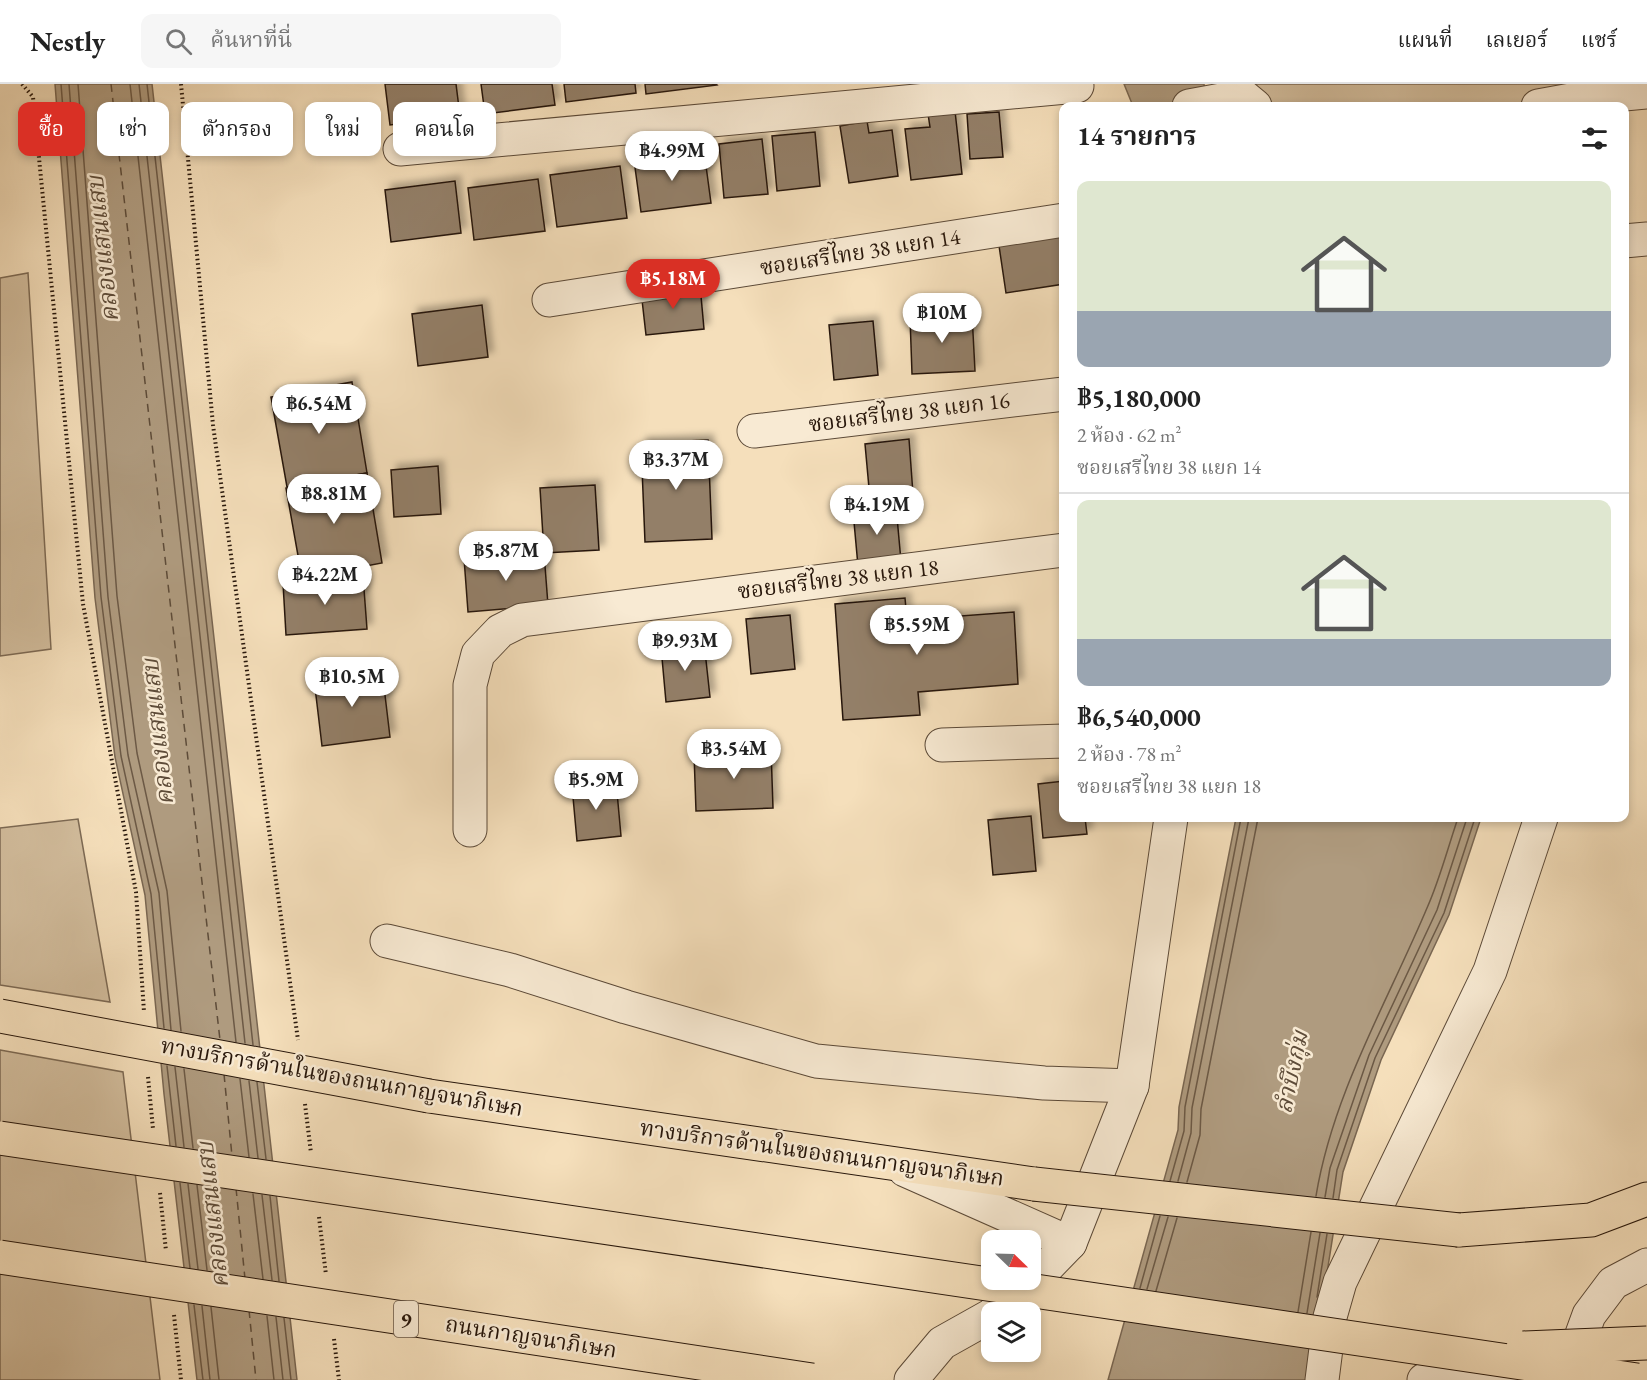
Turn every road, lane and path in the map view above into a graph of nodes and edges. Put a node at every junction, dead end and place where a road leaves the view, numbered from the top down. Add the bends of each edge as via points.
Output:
1 (21, 84) edge
2 (182, 84) edge
3 (1078, 92) edge
4 (1647, 92) edge
5 (1560, 102) edge
6 (496, 141) edge
7 (1059, 221) edge
8 (1647, 239) edge
9 (1629, 241) edge
10 (549, 300) dead end
11 (1059, 395) edge
12 (754, 431) dead end
13 (1059, 551) edge
14 (1059, 741) edge
15 (942, 746) dead end
16 (1170, 822) edge
17 (1540, 822) edge
18 (470, 830) dead end
19 (387, 941) dead end
20 (0, 1016) edge
21 (144, 1017) dead end
22 (299, 1051) dead end
23 (148, 1074) dead end
24 (1132, 1086) junction
25 (305, 1098) dead end
26 (153, 1132) dead end
27 (0, 1138) edge
28 (312, 1156) dead end
29 (890, 1163) junction
30 (160, 1191) dead end
31 (1647, 1198) edge
32 (319, 1215) dead end
33 (1070, 1243) junction
34 (0, 1257) edge
35 (168, 1262) dead end
36 (1647, 1265) edge
37 (327, 1286) dead end
38 (1013, 1302) edge
39 (173, 1309) dead end
40 (981, 1321) edge
41 (333, 1333) dead end
42 (1365, 1339) junction
43 (1647, 1343) edge
44 (181, 1380) edge
45 (339, 1380) edge
46 (812, 1380) edge
47 (911, 1380) edge
48 (1322, 1380) edge
49 (1424, 1380) edge
50 (1637, 1380) edge

1 - 21 path via 33,97 83,604 136,892
2 - 22 path via 213,425
3 - 6 street
4 - 5 street
7 - 10 street, ซอยเสรีไทย 38 แยก 14
8 - 9 street
11 - 12 street, ซอยเสรีไทย 38 แยก 16
13 - 18 street, ซอยเสรีไทย 38 แยก 18 via 522,620 500,631 478,654 470,685
14 - 15 street
16 - 24 street
17 - 48 street via 1490,971 1340,1282 1330,1317
19 - 24 street via 510,970 816,1061 1044,1083
20 - 29 main road, ทางบริการด้านในของถนนกาญจนาภิเษก, bridge via 429,1095
23 - 26 path
24 - 33 street
25 - 28 path
27 - 42 main road, bridge
29 - 31 main road, ทางบริการด้านในของถนนกาญจนาภิเษก, bridge via 1034,1184 1459,1230 1591,1220
29 - 33 street
30 - 35 path
32 - 37 path
33 - 38 street
34 - 46 main road, ถนนกาญจนาภิเษก / 9, bridge
36 - 49 street via 1613,1283 1589,1315 1565,1368 1531,1380
39 - 44 path
40 - 47 street via 942,1343
41 - 45 path
42 - 43 main road, bridge via 1528,1348
42 - 50 main road, bridge

